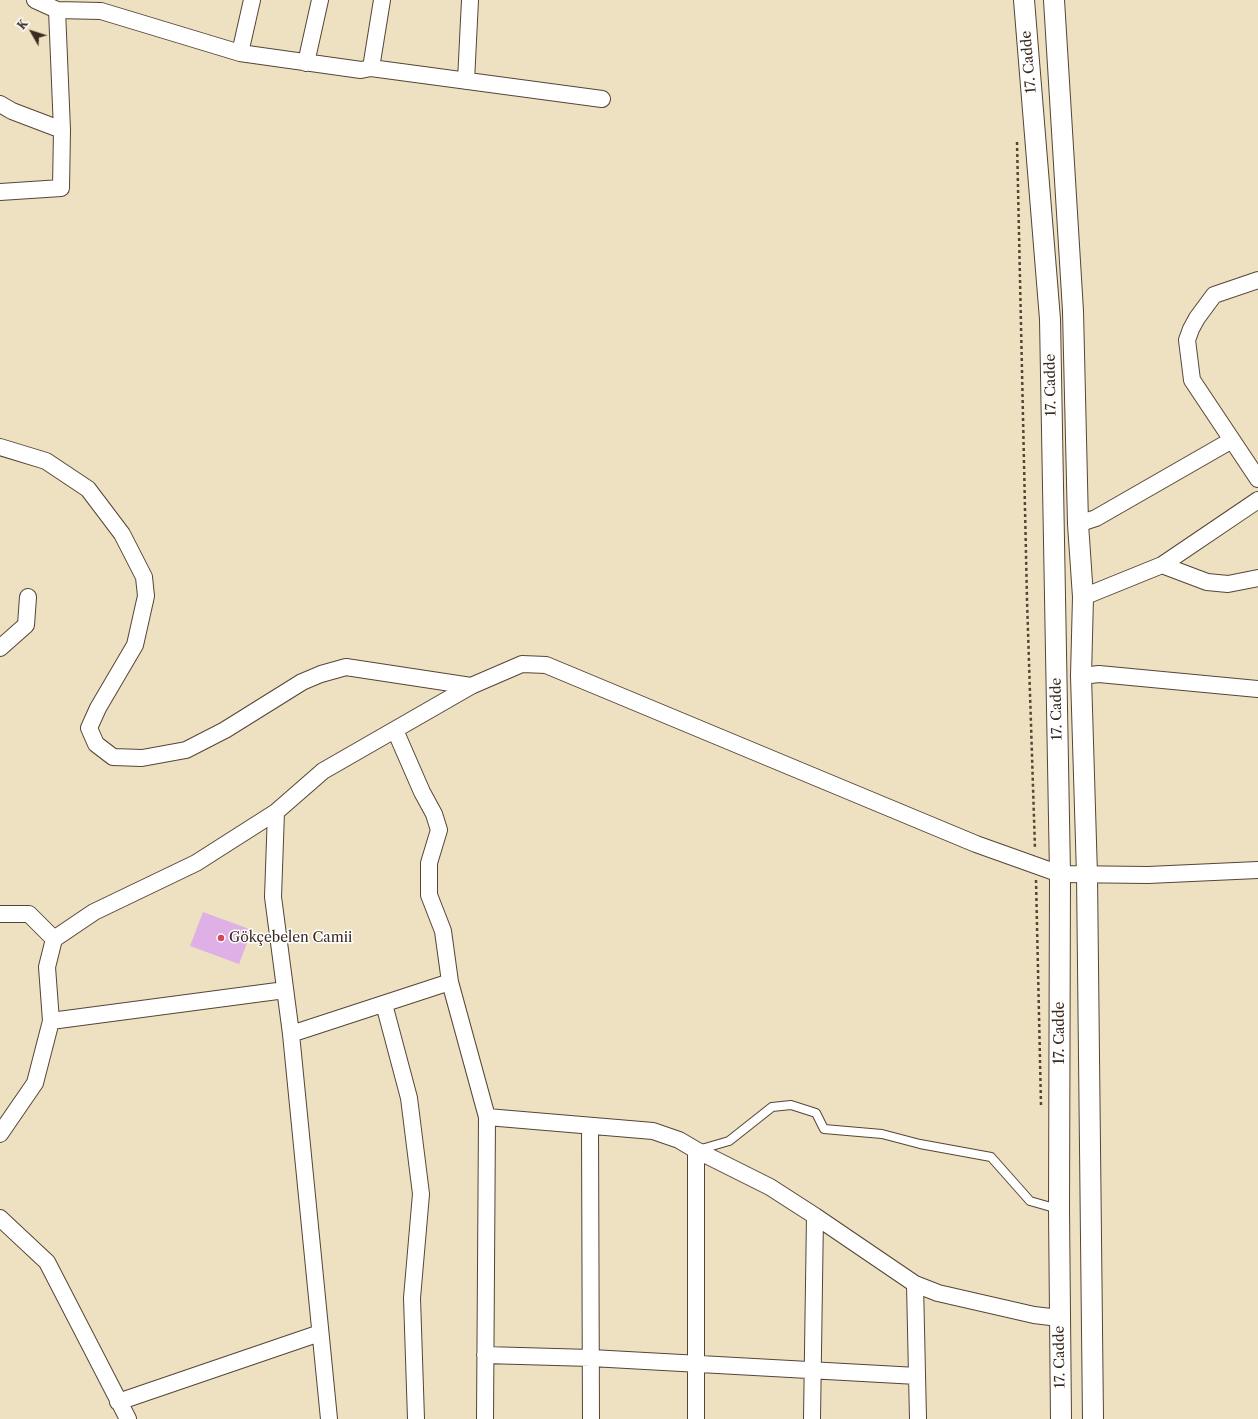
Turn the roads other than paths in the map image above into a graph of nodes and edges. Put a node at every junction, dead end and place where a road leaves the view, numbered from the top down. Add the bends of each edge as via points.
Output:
1 (35, 0) edge
2 (252, 0) edge
3 (320, 0) edge
4 (382, 0) edge
5 (470, 0) edge
6 (1024, 0) edge
7 (1054, 0) edge
8 (57, 10) junction
9 (240, 53) junction
10 (306, 63) junction
11 (371, 68) junction
12 (466, 80) junction
13 (602, 99) dead end
14 (0, 104) edge
15 (62, 130) junction
16 (0, 192) edge
17 (1258, 280) edge
18 (1232, 440) junction
19 (0, 447) edge
20 (1258, 479) edge
21 (1258, 500) edge
22 (1078, 524) junction
23 (1162, 564) junction
24 (1258, 578) edge
25 (28, 597) dead end
26 (1083, 597) junction
27 (0, 648) edge
28 (1081, 676) junction
29 (471, 686) junction
30 (1258, 689) edge
31 (395, 730) junction
32 (276, 812) junction
33 (1258, 870) edge
34 (1060, 874) junction
35 (1087, 875) junction
36 (0, 914) edge
37 (54, 939) junction
38 (450, 982) junction
39 (285, 990) junction
40 (384, 1004) junction
41 (51, 1021) junction
42 (291, 1034) junction
43 (487, 1117) junction
44 (590, 1126) junction
45 (0, 1134) edge
46 (696, 1150) junction
47 (1059, 1210) junction
48 (815, 1216) junction
49 (0, 1218) edge
50 (915, 1284) junction
51 (1059, 1318) junction
52 (320, 1333) junction
53 (485, 1355) junction
54 (591, 1358) junction
55 (695, 1363) junction
56 (813, 1369) junction
57 (917, 1376) junction
58 (118, 1402) junction
59 (128, 1419) edge
60 (329, 1419) edge
61 (416, 1419) edge
62 (485, 1419) edge
63 (591, 1419) edge
64 (696, 1419) edge
65 (812, 1419) edge
66 (918, 1419) edge
67 (1061, 1419) edge
68 (1093, 1419) edge

1 - 8 street
2 - 9 street
3 - 10 street
4 - 11 street
5 - 12 street
6 - 34 street, 17. Cadde via 1050,319
7 - 22 street, 17. Cadde via 1073,311
8 - 9 street via 101,11
8 - 15 street
9 - 10 street
10 - 11 street via 361,70
11 - 12 street
12 - 13 street
14 - 15 street
15 - 16 street via 61,188
17 - 18 street via 1214,295 1197,318 1187,340 1192,380
18 - 20 street
18 - 22 street via 1096,518
19 - 29 street via 46,462 88,489 122,534 144,577 146,596 135,645 89,728 96,744 113,757 142,758 186,750 225,730 302,682 346,667
21 - 23 street
22 - 26 street, 17. Cadde
23 - 24 street via 1207,582 1228,584
23 - 26 street
25 - 27 street via 26,625
26 - 28 street, 17. Cadde
28 - 30 street via 1099,674
28 - 35 street, 17. Cadde
29 - 31 street
29 - 34 street via 522,664 546,665 976,844
31 - 32 street via 323,771
31 - 38 street via 439,830 429,863 429,895 443,931
32 - 37 street via 196,863 94,912
32 - 39 street via 273,897
33 - 35 street
34 - 35 street
34 - 47 street, 17. Cadde
35 - 68 street, 17. Cadde
36 - 37 street via 29,914
37 - 41 street via 47,967
38 - 40 street
38 - 43 street
39 - 41 street
39 - 42 street
40 - 42 street
40 - 61 street via 409,1098 421,1194 412,1298
41 - 45 street via 36,1083
42 - 52 street
43 - 44 street
43 - 53 street
44 - 46 street via 653,1130
44 - 54 street
46 - 47 lane via 729,1141 772,1107 791,1105 816,1113 824,1129 882,1134 991,1157 1030,1201
46 - 48 street via 770,1187
46 - 55 street
47 - 51 street, 17. Cadde
48 - 50 street
48 - 56 street
49 - 58 street via 47,1262
50 - 51 street via 938,1293 1034,1315
50 - 57 street
51 - 67 street, 17. Cadde
52 - 58 street
52 - 60 street
53 - 54 street
53 - 62 street
54 - 55 street
54 - 63 street
55 - 56 street
55 - 64 street
56 - 57 street
56 - 65 street
57 - 66 street
58 - 59 street

